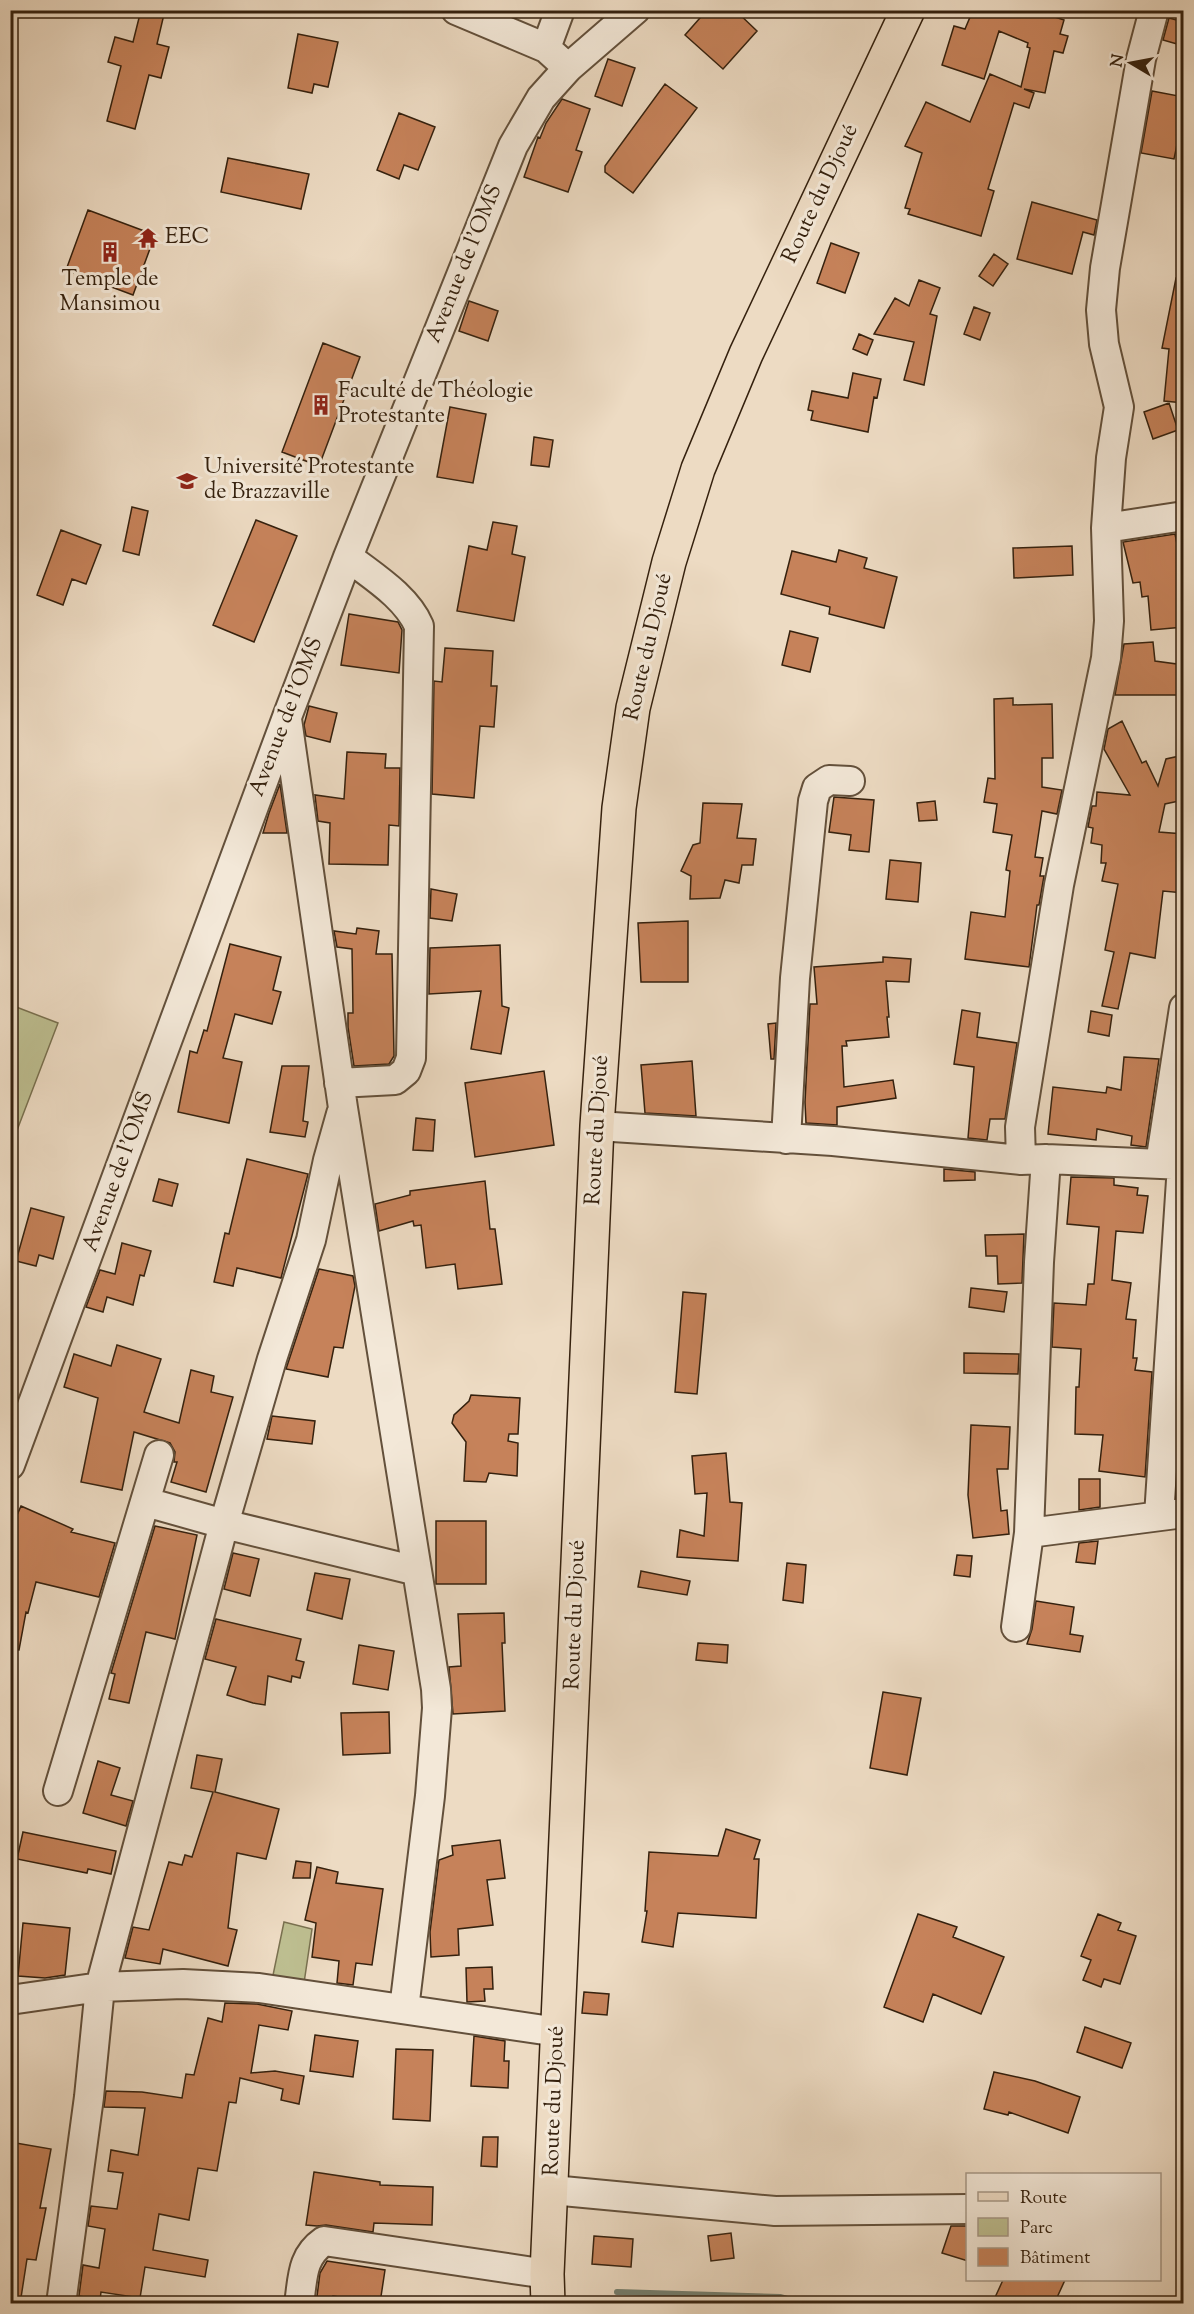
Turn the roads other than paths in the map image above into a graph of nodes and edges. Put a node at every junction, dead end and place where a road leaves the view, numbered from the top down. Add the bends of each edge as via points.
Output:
1 (456, 10) edge
2 (560, 10) edge
3 (635, 10) edge
4 (908, 10) edge
5 (1154, 10) edge
6 (546, 48) junction
7 (568, 68) junction
8 (1184, 516) edge
9 (1106, 528) junction
10 (348, 556) junction
11 (287, 717) junction
12 (850, 781) dead end
13 (1184, 1008) edge
14 (341, 1095) junction
15 (597, 1126) junction
16 (786, 1138) junction
17 (1033, 1159) junction
18 (1175, 1165) edge
19 (159, 1455) dead end
20 (10, 1465) edge
21 (146, 1502) junction
22 (1171, 1514) edge
23 (224, 1524) junction
24 (1029, 1533) junction
25 (417, 1571) junction
26 (1016, 1627) dead end
27 (58, 1791) dead end
28 (100, 1987) junction
29 (10, 2000) edge
30 (404, 2009) junction
31 (558, 2032) junction
32 (552, 2190) junction
33 (966, 2209) edge
34 (548, 2289) edge
35 (61, 2304) edge
36 (299, 2304) edge

1 - 6 street
2 - 6 street
3 - 7 street, Avenue de l'OMS
4 - 15 main road, Route du Djoué via 746,354 698,470 669,562 633,708 619,808
5 - 9 street via 1141,59 1101,310 1104,344 1119,406
6 - 7 street
7 - 10 street, Avenue de l'OMS via 541,98 513,146
8 - 9 street
9 - 17 street via 1106,658 1059,885 1020,1127
10 - 11 street, Avenue de l'OMS
10 - 14 street via 414,613 419,626 418,733 411,1058 406,1071 395,1080
11 - 14 street
11 - 20 street, Avenue de l'OMS
12 - 16 street via 829,780 817,788 813,801 795,978
13 - 18 street
14 - 23 street via 311,1240
14 - 25 street
15 - 16 street
15 - 31 main road, Route du Djoué
16 - 17 street
17 - 18 street
17 - 24 street via 1039,1262
18 - 22 street
19 - 21 street
21 - 23 street
21 - 27 street
22 - 24 street
23 - 25 street
23 - 28 street
24 - 26 street
25 - 30 street via 437,1708
28 - 29 street
28 - 30 street via 183,1984 259,1988
28 - 35 street
30 - 31 street
31 - 32 main road, Route du Djoué
32 - 33 street via 775,2211
32 - 34 main road, Route du Djoué
34 - 36 street via 324,2241 312,2249 306,2261

